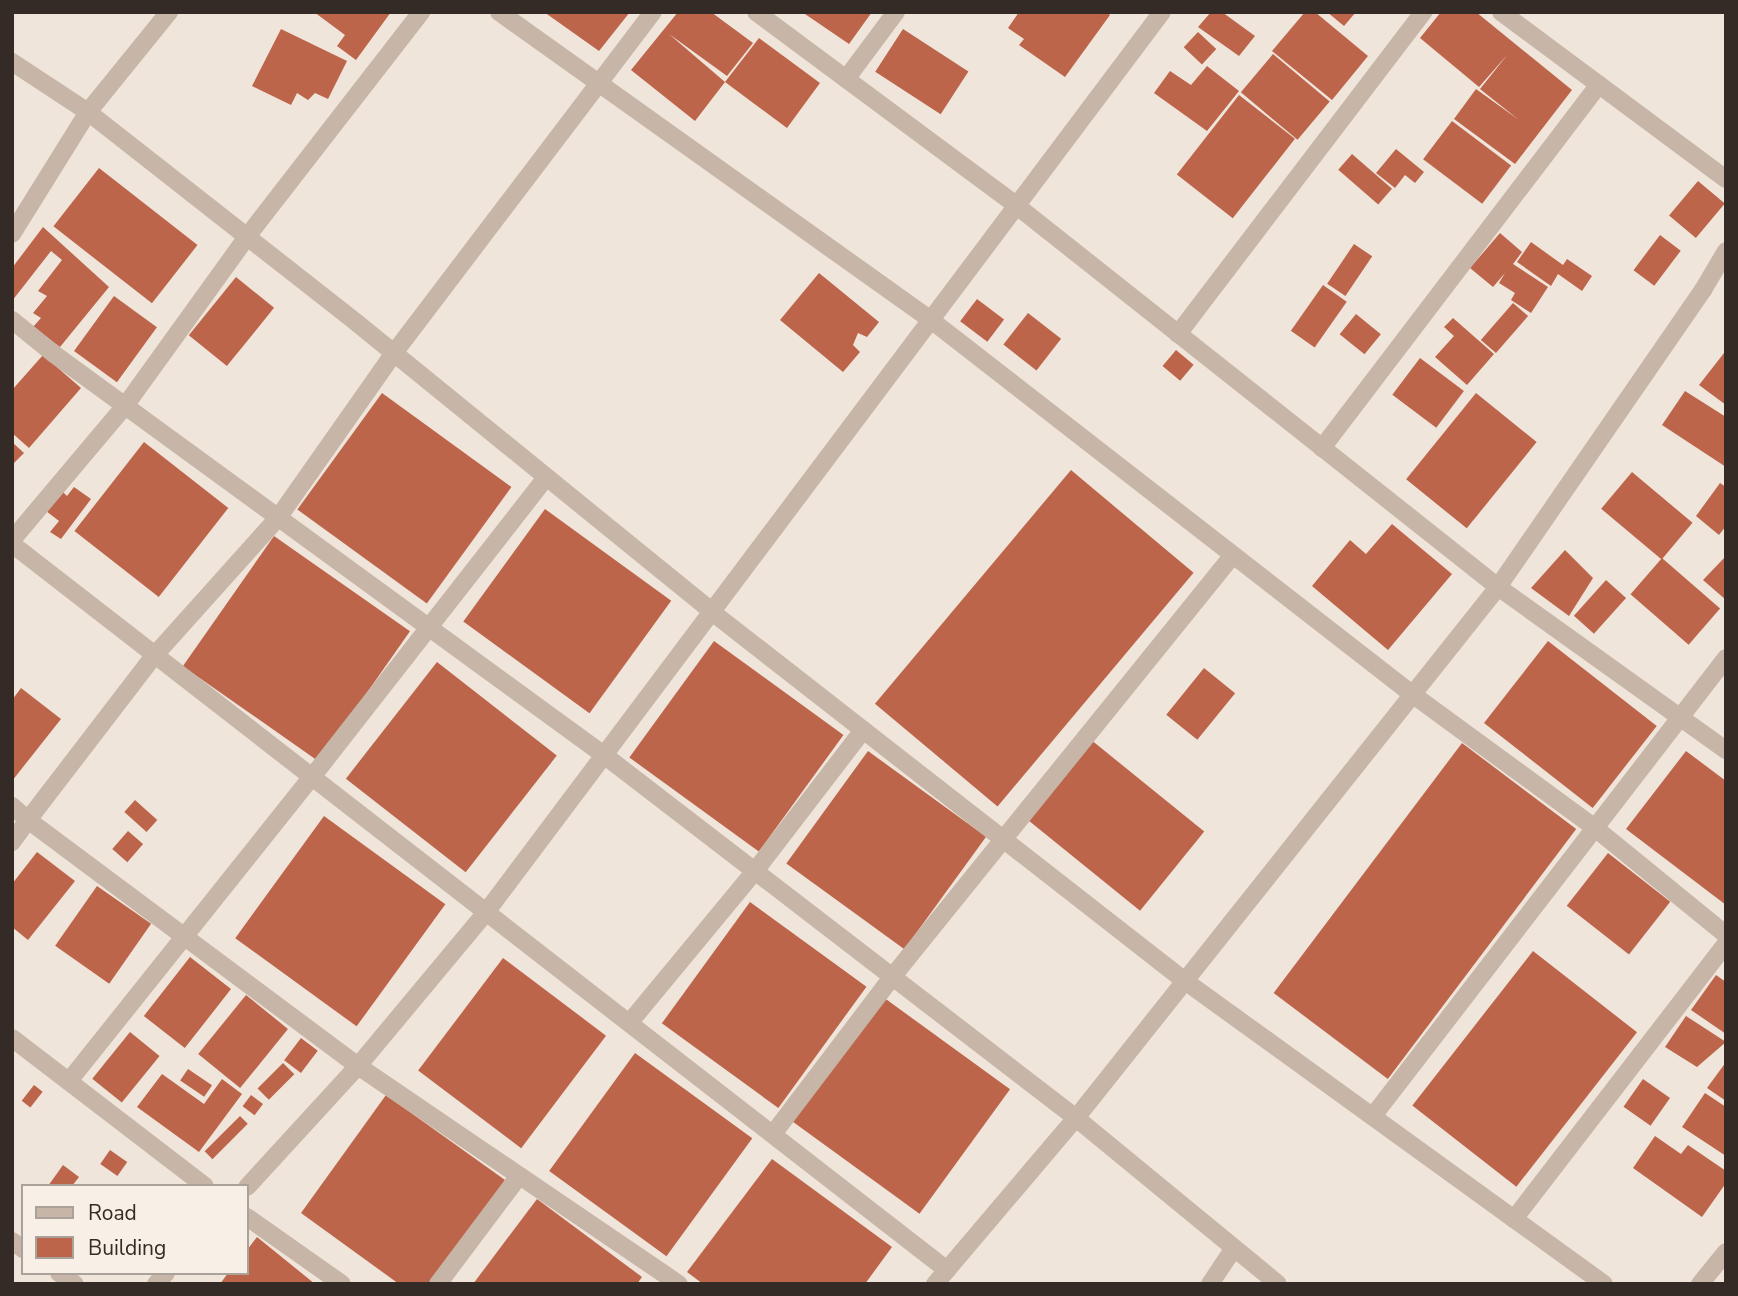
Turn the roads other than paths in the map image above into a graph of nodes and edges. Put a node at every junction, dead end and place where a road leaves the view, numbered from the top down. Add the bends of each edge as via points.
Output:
1 (169, 12) edge
2 (421, 12) edge
3 (499, 12) edge
4 (653, 12) edge
5 (756, 12) edge
6 (896, 12) edge
7 (1162, 12) edge
8 (1423, 12) edge
9 (1501, 12) edge
10 (12, 62) edge
11 (846, 79) junction
12 (601, 85) junction
13 (1599, 85) junction
14 (88, 112) junction
15 (1726, 179) edge
16 (1017, 206) junction
17 (12, 234) edge
18 (246, 238) junction
19 (1726, 251) edge
20 (12, 320) edge
21 (931, 320) junction
22 (1178, 334) junction
23 (394, 353) junction
24 (125, 406) junction
25 (1322, 448) junction
26 (546, 477) junction
27 (278, 518) junction
28 (12, 542) edge
29 (1233, 555) junction
30 (1498, 587) junction
31 (712, 612) junction
32 (429, 628) junction
33 (154, 656) junction
34 (1726, 658) edge
35 (1412, 694) junction
36 (1680, 717) junction
37 (863, 730) junction
38 (1726, 750) edge
39 (604, 755) junction
40 (312, 777) junction
41 (12, 807) edge
42 (28, 820) junction
43 (1595, 828) junction
44 (1003, 839) junction
45 (12, 842) edge
46 (755, 871) junction
47 (487, 911) junction
48 (1726, 935) edge
49 (181, 937) junction
50 (1726, 944) edge
51 (893, 976) junction
52 (1185, 981) junction
53 (630, 1022) junction
54 (12, 1038) edge
55 (358, 1066) junction
56 (69, 1081) junction
57 (1373, 1116) junction
58 (1076, 1118) junction
59 (773, 1134) junction
60 (519, 1176) junction
61 (202, 1184) edge
62 (248, 1186) edge
63 (248, 1218) edge
64 (1514, 1219) junction
65 (1234, 1248) junction
66 (1726, 1252) edge
67 (941, 1277) edge
68 (342, 1284) edge
69 (438, 1284) edge
70 (679, 1284) edge
71 (1210, 1284) edge
72 (1278, 1284) edge
73 (1604, 1284) edge
74 (1700, 1284) edge

1 - 14 street
2 - 18 street
3 - 12 street
4 - 12 street
5 - 11 street
6 - 11 street
7 - 16 street
8 - 22 street
9 - 13 street
10 - 14 street
11 - 16 street
12 - 21 street
12 - 23 street
13 - 15 street
13 - 25 street
14 - 17 street
14 - 18 street
16 - 21 street
16 - 22 street
18 - 23 street
18 - 24 street
19 - 30 street
20 - 24 street
21 - 29 street
21 - 31 street
22 - 25 street
23 - 26 street
23 - 27 street
24 - 27 street
24 - 28 street
25 - 30 street
26 - 31 street
26 - 32 street
27 - 32 street
27 - 33 street
28 - 33 street
29 - 35 street
29 - 44 street
30 - 35 street
30 - 36 street
31 - 37 street
31 - 39 street
32 - 39 street
32 - 40 street
33 - 40 street
33 - 42 street
34 - 36 street
35 - 43 street
35 - 52 street
36 - 38 street
36 - 43 street
37 - 44 street
37 - 46 street
39 - 46 street
39 - 47 street
40 - 47 street
40 - 49 street
41 - 42 street
42 - 45 street
42 - 49 street
43 - 48 street
43 - 57 street
44 - 51 street
44 - 52 street
46 - 51 street
46 - 53 street
47 - 53 street
47 - 55 street
49 - 55 street
49 - 56 street
50 - 64 street
51 - 58 street
51 - 59 street
52 - 57 street
52 - 58 street
53 - 59 street
54 - 56 street
55 - 60 street
55 - 62 street
56 - 61 street
57 - 64 street
58 - 65 street
58 - 67 street
59 - 67 street
60 - 69 street
60 - 70 street
63 - 68 street
64 - 73 street
65 - 71 street
65 - 72 street
66 - 74 street

